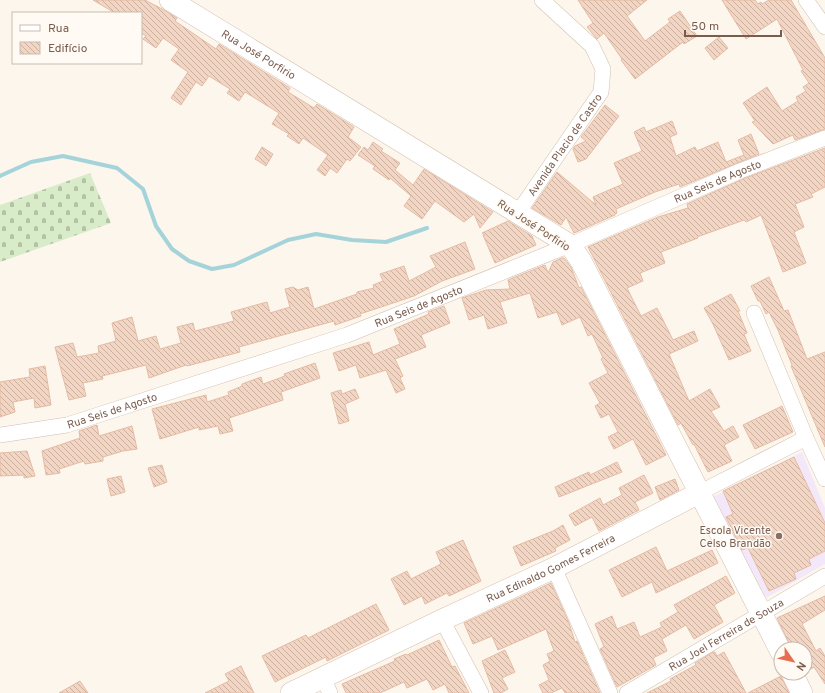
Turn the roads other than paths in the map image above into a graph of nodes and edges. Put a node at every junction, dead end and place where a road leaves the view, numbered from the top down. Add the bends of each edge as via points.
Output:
1 (170, 0) edge
2 (542, 0) edge
3 (806, 0) edge
4 (825, 27) edge
5 (825, 138) edge
6 (517, 214) junction
7 (570, 245) junction
8 (754, 314) dead end
9 (0, 435) edge
10 (806, 438) junction
11 (825, 478) edge
12 (699, 492) junction
13 (554, 568) junction
14 (825, 576) edge
15 (761, 613) junction
16 (442, 620) junction
17 (775, 641) edge
18 (796, 681) edge
19 (327, 686) edge
20 (291, 693) edge
21 (481, 693) edge
22 (610, 693) edge
23 (627, 693) edge
24 (802, 693) edge

1 - 6 street, Rua José Porfirio
2 - 6 street, Avenida Placio de Castro via 592,46 603,69 601,92
3 - 4 street
5 - 7 street, Rua Seis de Agosto via 740,171
6 - 7 street, Rua José Porfirio
7 - 9 street, Rua Seis de Agosto via 347,335 67,425
7 - 12 street, Rua José Porfirio via 581,261
8 - 10 street
10 - 11 street
10 - 12 street, Rua Edinaldo Gomes Ferreira
12 - 13 street, Rua Edinaldo Gomes Ferreira
12 - 15 street, Rua José Porfirio
13 - 16 street, Rua Edinaldo Gomes Ferreira
13 - 22 street
14 - 15 street, Rua Joel Ferreira de Souza
15 - 17 street, Rua José Porfirio
15 - 23 street, Rua Joel Ferreira de Souza
16 - 19 street, Rua Edinaldo Gomes Ferreira
16 - 21 street
18 - 24 street
19 - 20 street, Rua Edinaldo Gomes Ferreira

